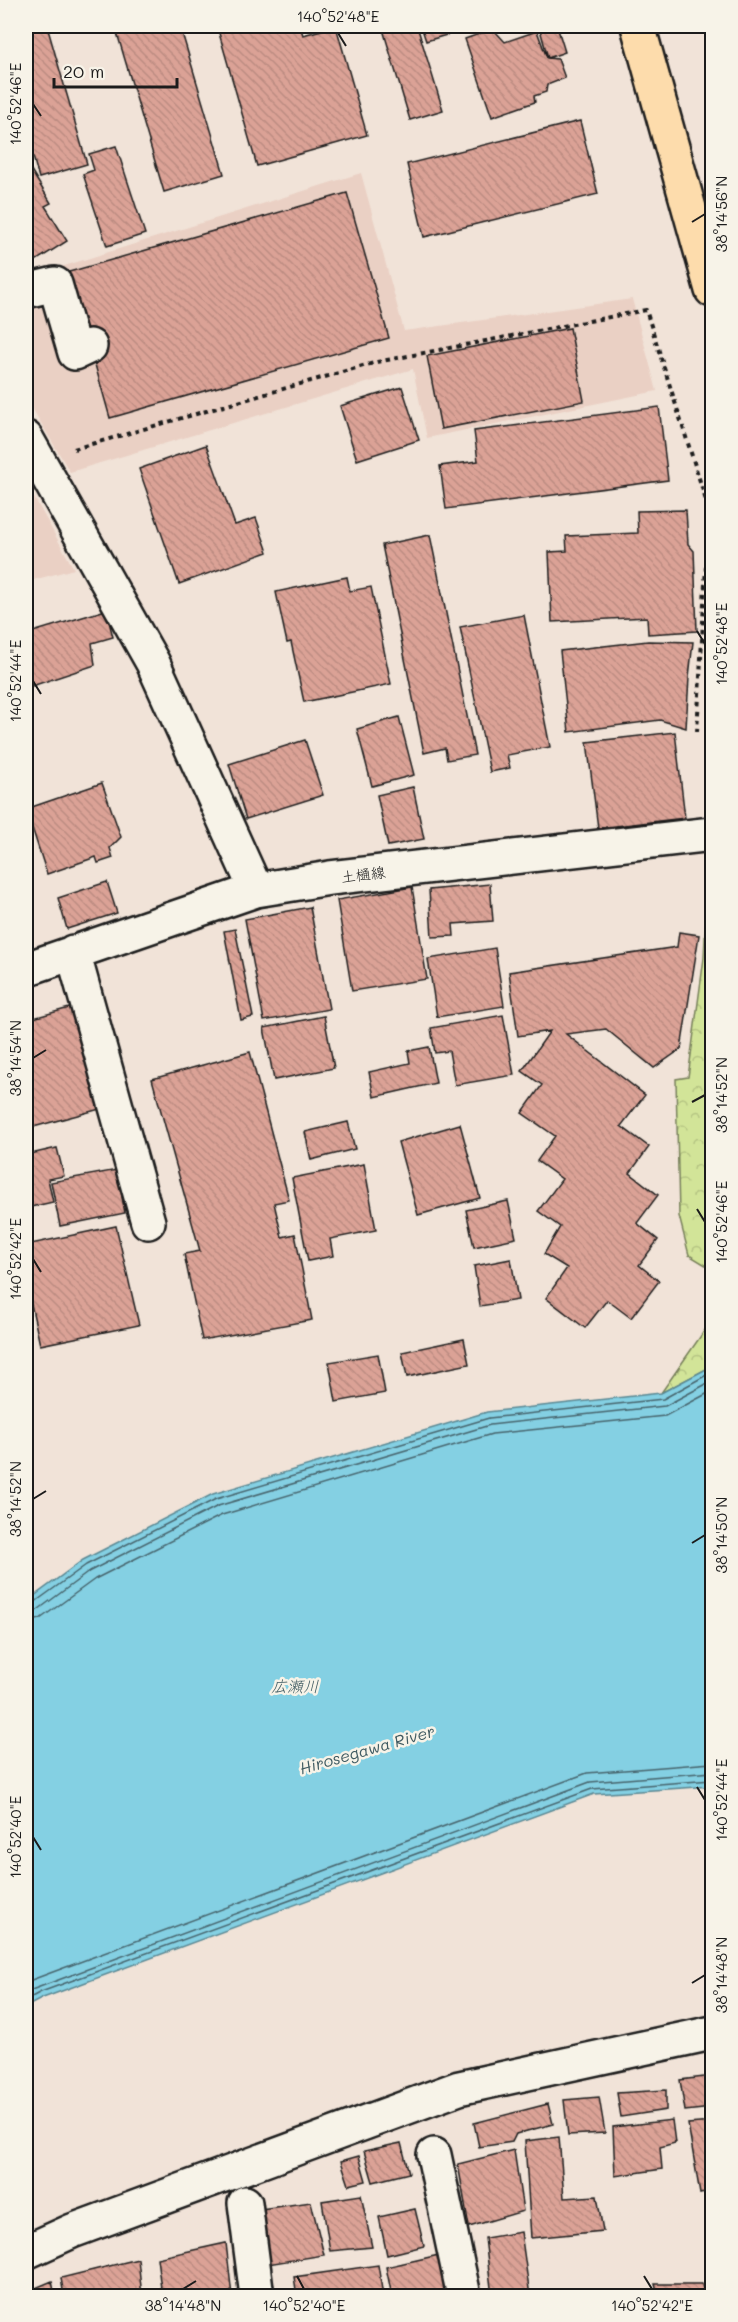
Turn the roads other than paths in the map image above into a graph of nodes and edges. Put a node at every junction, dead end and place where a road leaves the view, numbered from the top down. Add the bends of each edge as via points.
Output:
1 (638, 26) edge
2 (712, 290) edge
3 (26, 291) edge
4 (90, 346) dead end
5 (32, 449) edge
6 (712, 834) edge
7 (256, 890) junction
8 (73, 952) junction
9 (26, 969) edge
10 (148, 1222) dead end
11 (712, 2032) edge
12 (434, 2154) dead end
13 (245, 2203) dead end
14 (26, 2252) edge
15 (257, 2296) edge
16 (464, 2296) edge

1 - 2 highway
3 - 4 street via 55,284 75,353
5 - 7 street via 153,663
6 - 7 street, 土樋線
7 - 8 street, 土樋線
8 - 9 street, 土樋線
8 - 10 street
11 - 14 street via 459,2088 82,2227
12 - 16 street
13 - 15 street

